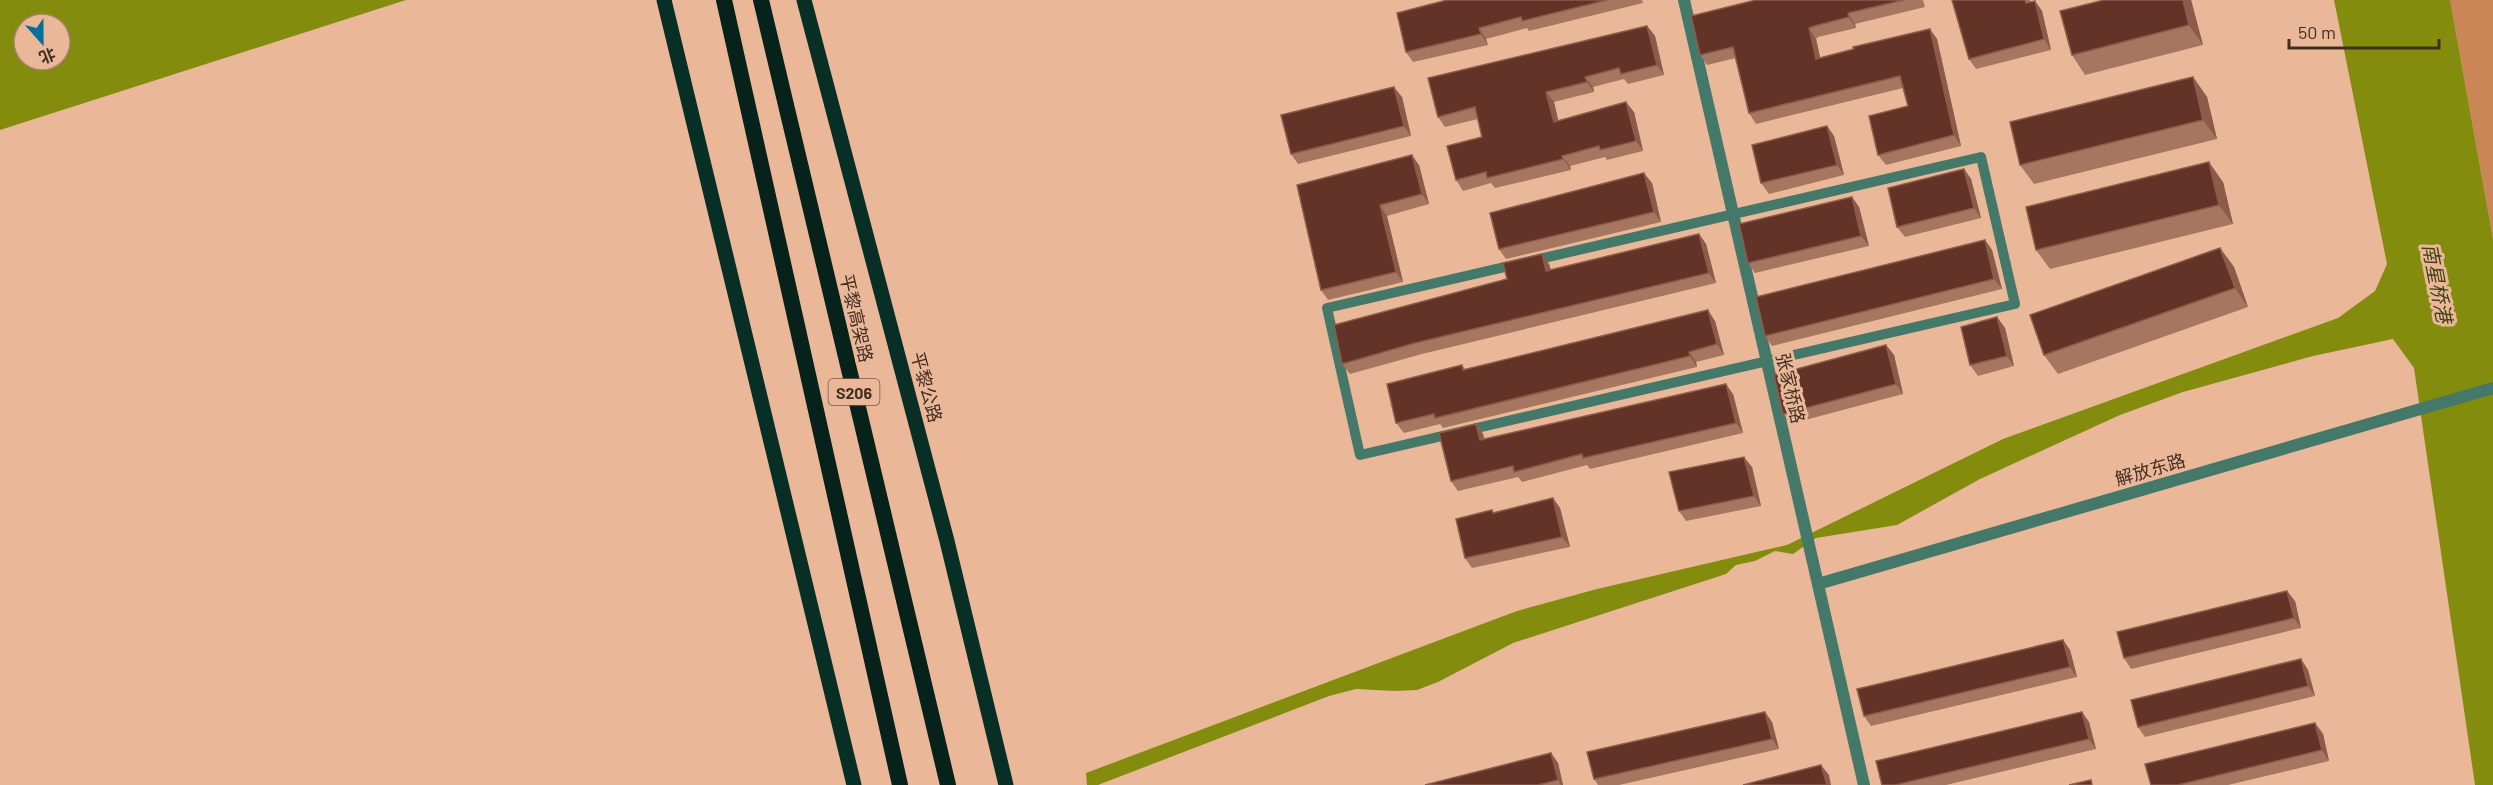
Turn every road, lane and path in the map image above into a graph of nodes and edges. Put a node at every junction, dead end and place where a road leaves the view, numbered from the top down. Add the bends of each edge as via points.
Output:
1 (664, 0) edge
2 (724, 0) edge
3 (761, 0) edge
4 (804, 0) edge
5 (1684, 0) edge
6 (1733, 214) junction
7 (1766, 361) junction
8 (2493, 388) edge
9 (1818, 584) junction
10 (854, 785) edge
11 (900, 785) edge
12 (948, 785) edge
13 (1006, 785) edge
14 (1864, 785) edge

1 - 10 main road
2 - 11 highway, S206
3 - 12 highway, 平黎高架路 / S206
4 - 13 main road, 平黎公路 via 947,541
5 - 6 street, 张家桥路
6 - 7 street, 张家桥路
6 - 7 lane via 1981,157 2015,304
6 - 7 lane via 1327,308 1360,455
7 - 9 street, 张家桥路
8 - 9 street, 解放东路
9 - 14 street, 张家桥路

